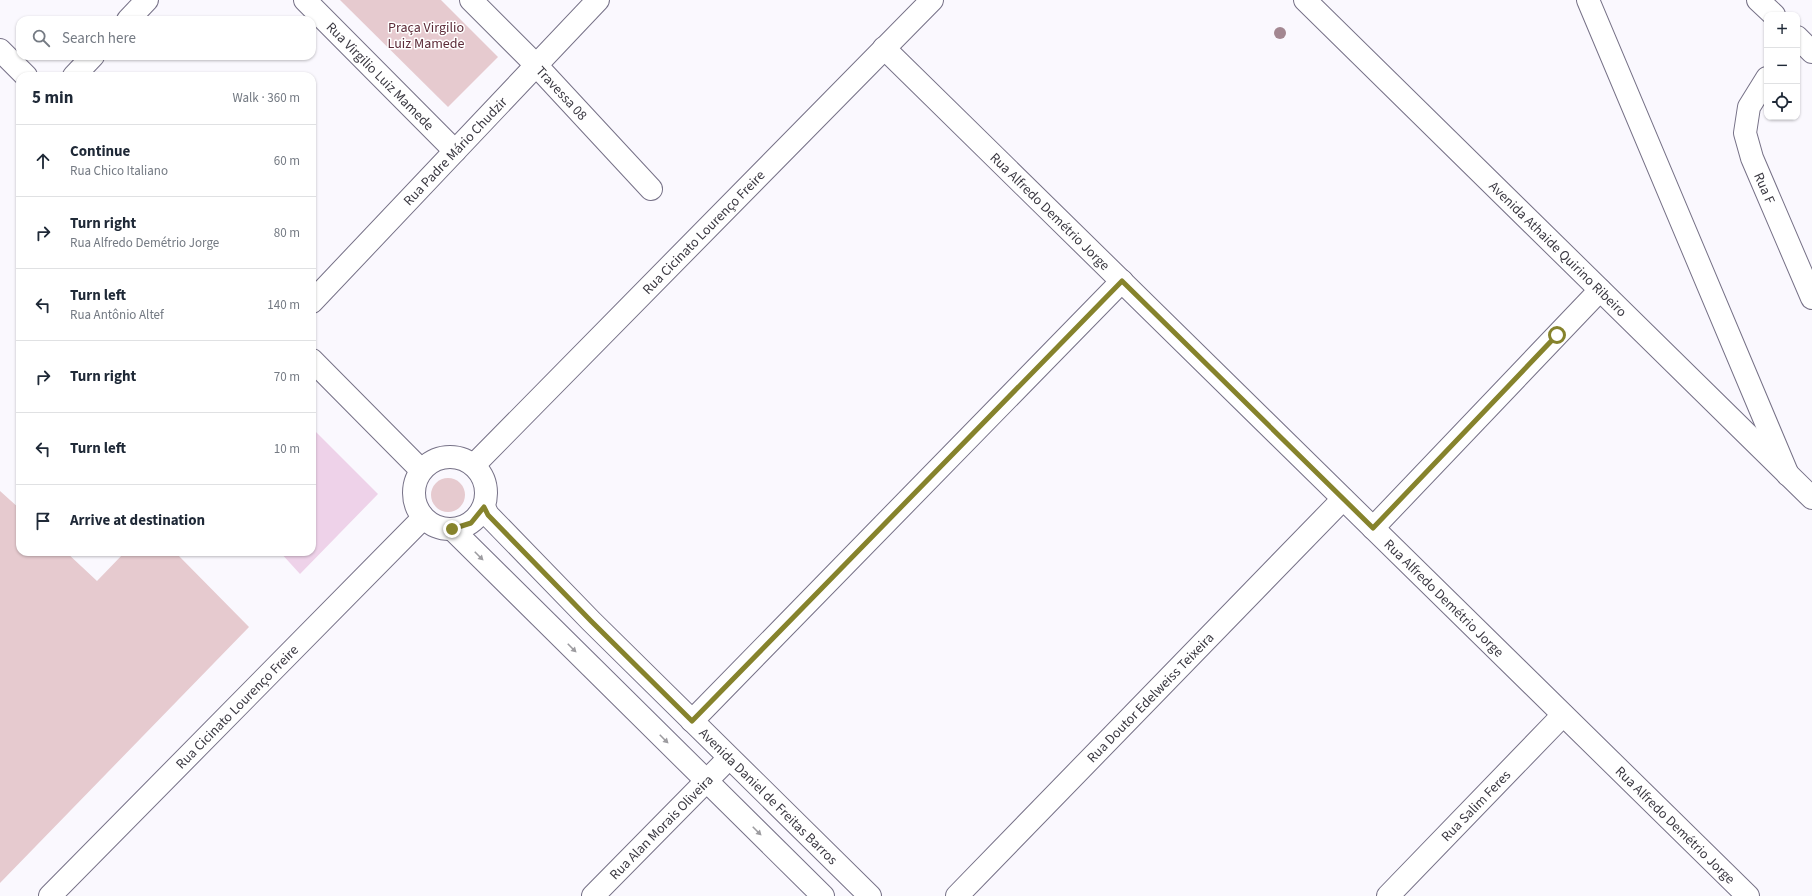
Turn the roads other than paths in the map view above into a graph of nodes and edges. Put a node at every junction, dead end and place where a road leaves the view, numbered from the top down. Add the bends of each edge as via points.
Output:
1 (147, 0) edge
2 (305, 0) edge
3 (471, 0) edge
4 (598, 0) edge
5 (932, 0) edge
6 (1305, 0) edge
7 (1588, 0) edge
8 (1758, 0) edge
9 (1771, 12) edge
10 (132, 16) edge
11 (1800, 40) edge
12 (884, 48) junction
13 (0, 52) edge
14 (1812, 52) edge
15 (89, 60) edge
16 (536, 65) junction
17 (22, 72) edge
18 (78, 72) edge
19 (1764, 83) edge
20 (455, 151) junction
21 (651, 189) dead end
22 (1122, 281) junction
23 (1600, 290) junction
24 (316, 298) edge
25 (1812, 298) edge
26 (316, 364) edge
27 (474, 464) junction
28 (421, 470) junction
29 (1788, 474) junction
30 (1812, 498) edge
31 (1343, 499) junction
32 (484, 507) junction
33 (424, 518) junction
34 (1373, 528) junction
35 (452, 529) junction
36 (1563, 715) junction
37 (692, 721) junction
38 (729, 758) junction
39 (706, 781) junction
40 (50, 896) edge
41 (593, 896) edge
42 (823, 896) edge
43 (870, 896) edge
44 (957, 896) edge
45 (1388, 896) edge
46 (1748, 896) edge

1 - 10 street
2 - 20 street, Rua Virgilio Luiz Mamede
3 - 16 street, Travessa 08
4 - 16 street, Rua Padre Mário Chudzir
5 - 12 street, Rua Cicinato Lourenço Freire
6 - 23 street, Avenida Athaide Quirino Ribeiro
7 - 29 street
8 - 9 street
11 - 14 street
12 - 22 street, Rua Alfredo Demétrio Jorge
12 - 27 street, Rua Cicinato Lourenço Freire
13 - 17 street
15 - 18 street
16 - 20 street, Rua Padre Mário Chudzir
16 - 21 street, Travessa 08
19 - 25 street, Rua F via 1749,107 1745,133 1752,158
20 - 24 street, Rua Padre Mário Chudzir
22 - 31 street, Rua Alfredo Demétrio Jorge
22 - 37 street
23 - 29 street, Avenida Athaide Quirino Ribeiro
23 - 34 street
26 - 28 street
27 - 28 street via 456,456 437,458
27 - 32 street via 486,484
28 - 33 street via 414,486 415,503
29 - 30 street, Avenida Athaide Quirino Ribeiro
31 - 34 street, Rua Alfredo Demétrio Jorge
31 - 44 street, Rua Doutor Edelweiss Teixeira
32 - 35 street via 471,523
32 - 37 street, Avenida Daniel de Freitas Barros via 488,515 591,621
33 - 35 street via 441,528
33 - 40 street, Rua Cicinato Lourenço Freire
34 - 36 street, Rua Alfredo Demétrio Jorge
35 -> 39 street
36 - 45 street, Rua Salim Feres
36 - 46 street, Rua Alfredo Demétrio Jorge
37 - 38 street, Avenida Daniel de Freitas Barros
38 - 39 street, Rua Alan Morais Oliveira
38 - 43 street, Avenida Daniel de Freitas Barros
39 - 41 street, Rua Alan Morais Oliveira
39 -> 42 street

